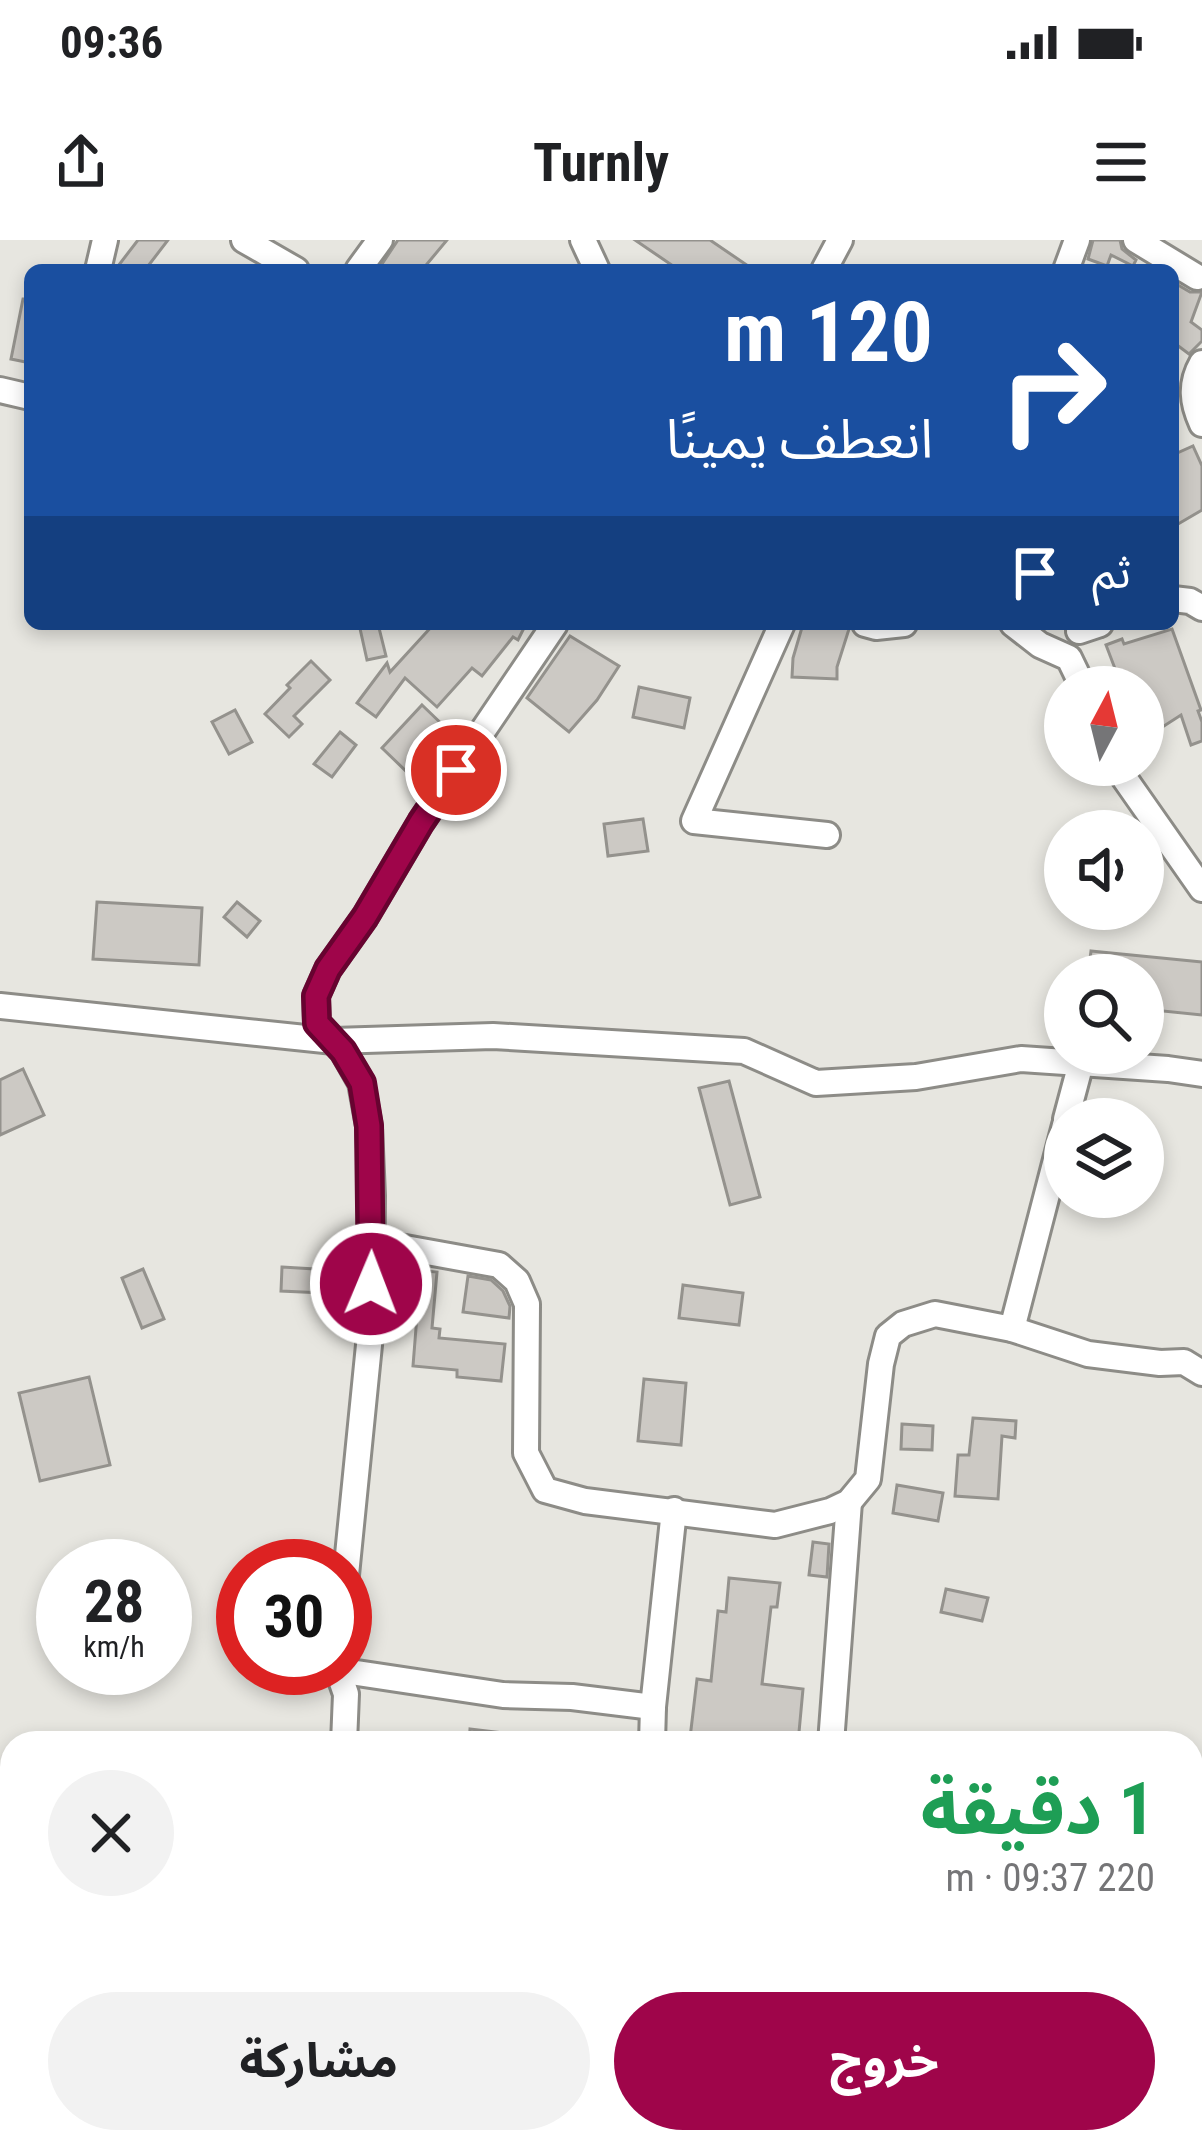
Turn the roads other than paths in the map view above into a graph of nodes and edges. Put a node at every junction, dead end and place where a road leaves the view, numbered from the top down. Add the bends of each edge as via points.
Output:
1 (244, 240) edge
2 (1136, 240) edge
3 (286, 264) edge
4 (1176, 264) edge
5 (1179, 266) edge
6 (1197, 277) dead end
7 (1202, 363) edge
8 (1202, 424) edge
9 (551, 630) edge
10 (779, 630) edge
11 (1021, 630) edge
12 (1073, 666) edge
13 (1131, 786) edge
14 (827, 836) dead end
15 (1202, 889) edge
16 (0, 1006) edge
17 (334, 1041) junction
18 (1044, 1061) edge
19 (1164, 1071) edge
20 (1202, 1074) edge
21 (1044, 1206) edge
22 (372, 1242) junction
23 (1012, 1329) junction
24 (1202, 1373) edge
25 (849, 1502) junction
26 (674, 1510) junction
27 (349, 1539) edge
28 (372, 1674) edge
29 (346, 1695) edge
30 (652, 1707) junction
31 (344, 1731) edge
32 (652, 1731) edge
33 (832, 1731) edge

1 - 3 street
2 - 4 street
5 - 6 street
7 - 8 street via 1193,397
9 - 17 street via 328,969 316,996 317,1023
10 - 14 street via 694,821
11 - 12 street
13 - 15 street
16 - 17 street
17 - 18 street via 493,1036 687,1046 744,1052 816,1083
17 - 22 street via 362,1083
19 - 20 street
21 - 23 street
22 - 26 street via 499,1265 517,1280 526,1304 526,1453 545,1490
22 - 27 street
23 - 24 street via 1088,1354 1184,1362
23 - 25 street via 935,1314 888,1336 868,1479
25 - 26 street via 775,1525
25 - 33 street
26 - 30 street
28 - 30 street
29 - 31 street
30 - 32 street

